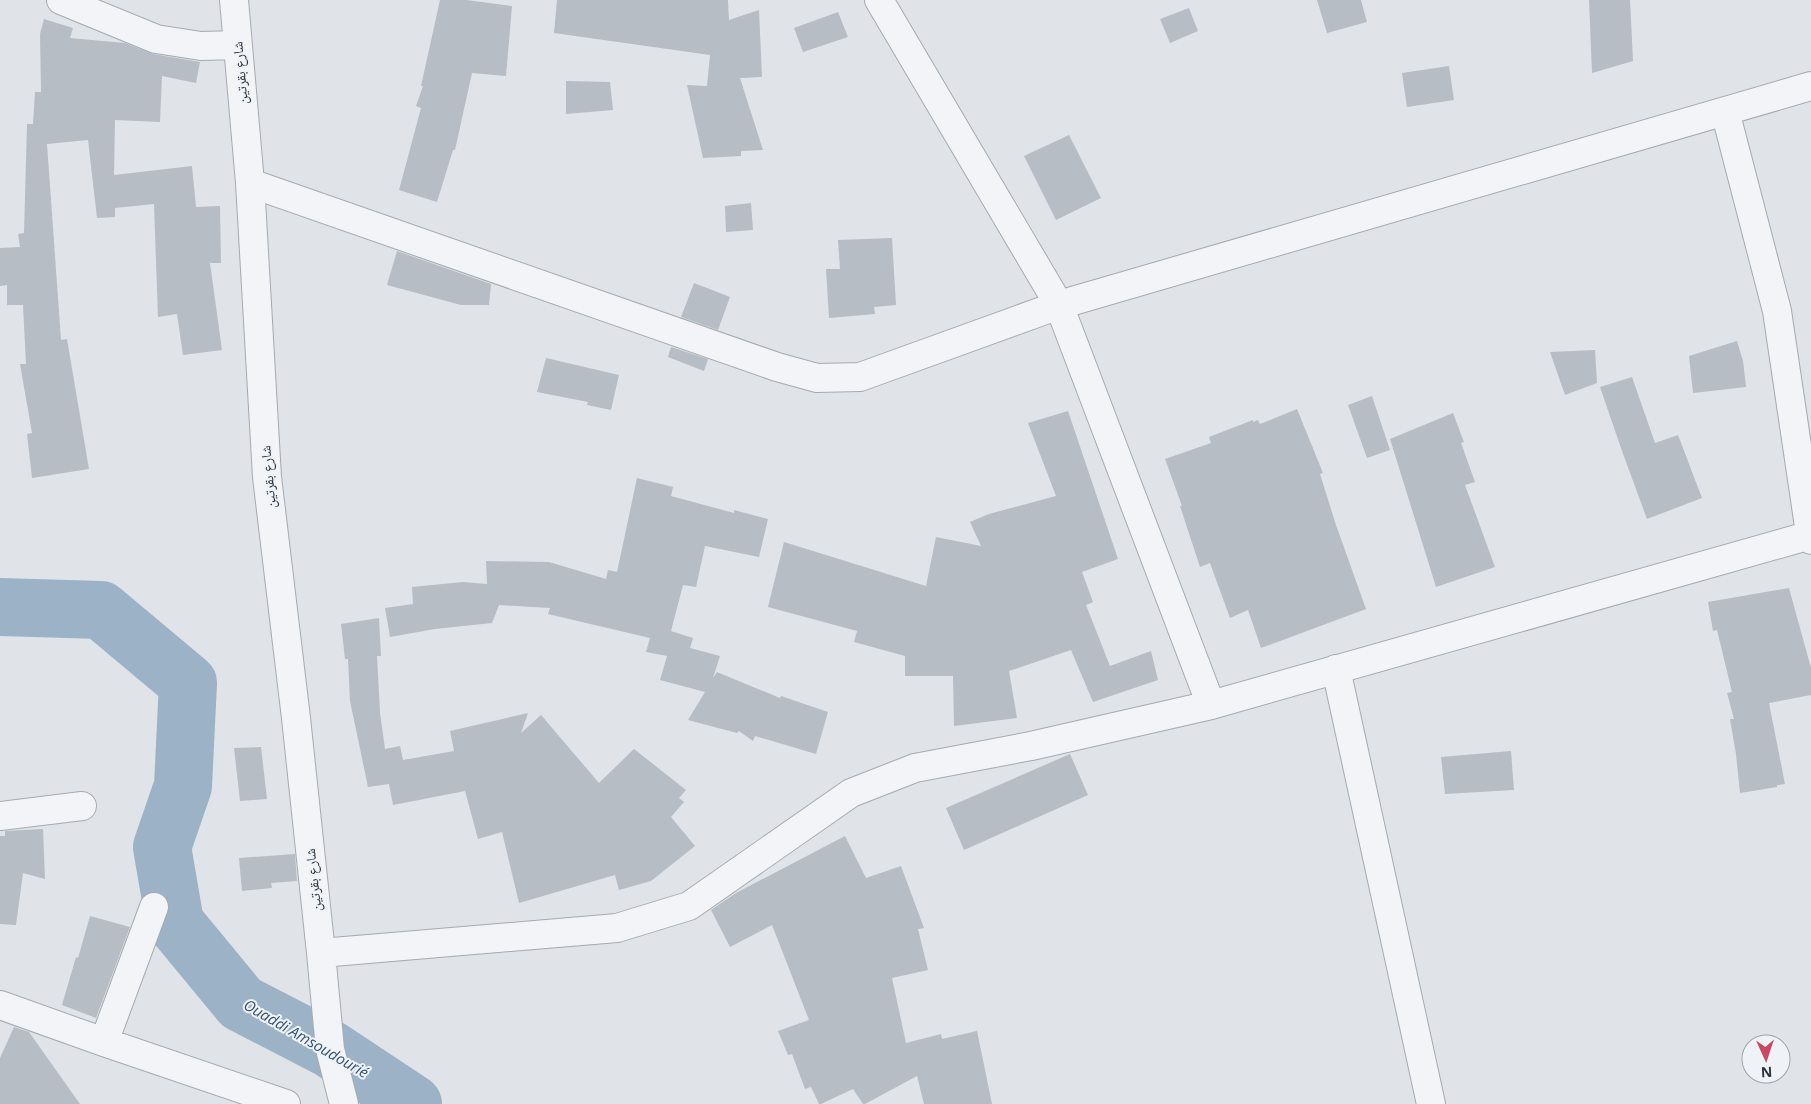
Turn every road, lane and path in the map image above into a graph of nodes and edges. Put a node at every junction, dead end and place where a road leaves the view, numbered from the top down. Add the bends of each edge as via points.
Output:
1 (62, 0) edge
2 (234, 0) edge
3 (879, 0) edge
4 (237, 45) junction
5 (1811, 86) edge
6 (1725, 110) junction
7 (250, 183) junction
8 (1059, 305) junction
9 (1811, 537) edge
10 (1336, 669) junction
11 (1211, 705) junction
12 (82, 806) dead end
13 (0, 816) edge
14 (154, 907) dead end
15 (321, 953) junction
16 (0, 1005) edge
17 (104, 1042) junction
18 (286, 1104) edge
19 (344, 1104) edge
20 (1431, 1104) edge

1 - 4 street via 156,39 202,46
2 - 4 street, شارع بقرتين
3 - 8 street
4 - 7 street, شارع بقرتين
5 - 6 street
6 - 8 street
6 - 9 street via 1777,311
7 - 8 street via 777,367 817,378 860,378
7 - 15 street, شارع بقرتين via 267,477
8 - 11 street
9 - 10 street
10 - 11 street
10 - 20 street
11 - 15 street via 1032,746 915,768 852,793 688,906 617,928
12 - 13 street
14 - 17 street
15 - 19 street, شارع بقرتين via 330,1049
16 - 17 street
17 - 18 street

